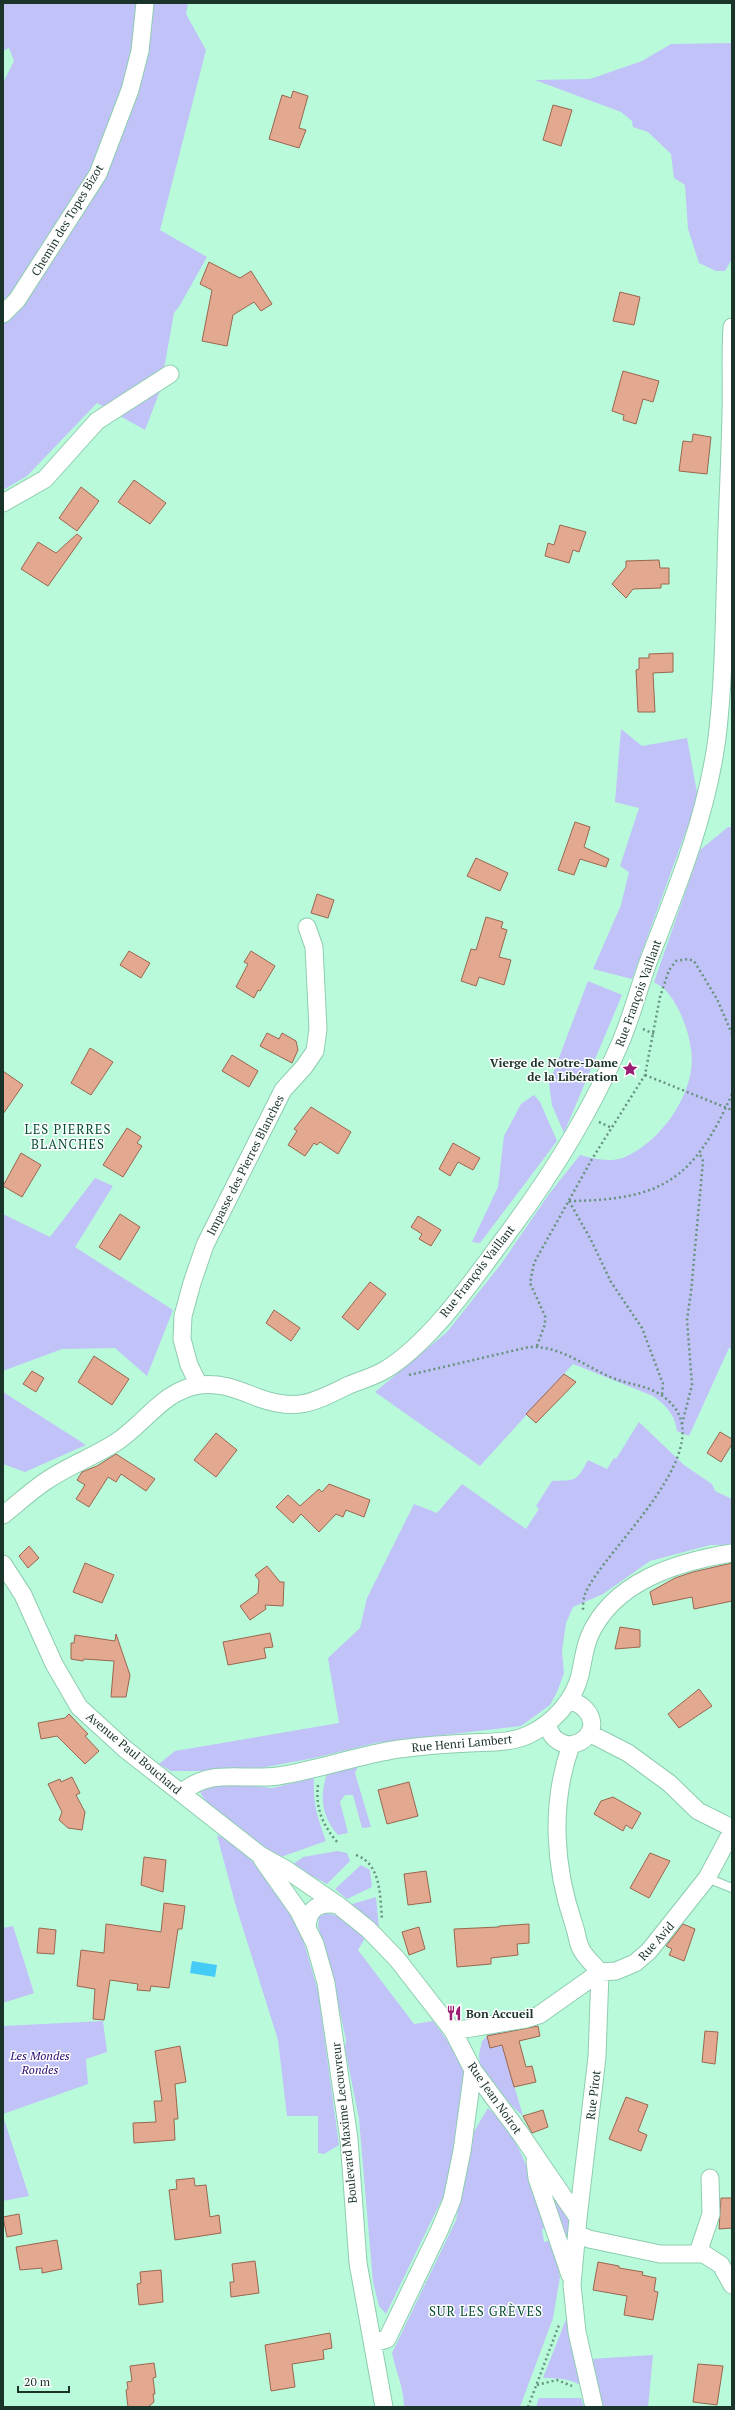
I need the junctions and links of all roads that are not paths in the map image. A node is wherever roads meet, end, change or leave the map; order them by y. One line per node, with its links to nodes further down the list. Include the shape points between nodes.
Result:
1 (145, 3): 2 (street, Chemin des Topes Bizot, via 140,51 130,90 98,174 17,300)
2 (3, 314)
3 (732, 327): 7 (street, Rue François Vaillant, via 730,476 722,674 714,752 693,842 621,1041 586,1116 550,1177 455,1301 408,1353 381,1372 326,1398 302,1405 272,1402 232,1387)
4 (170, 374): 5 (street, via 97,421 44,479)
5 (3, 503)
6 (307, 927): 7 (street, Impasse des Pierres Blanches, via 314,947 318,1029 315,1051 283,1090 205,1245 183,1316 182,1339 189,1365)
7 (200, 1385): 8 (street, Rue François Vaillant, via 166,1398 114,1444 46,1481)
8 (3, 1515)
9 (732, 1553): 11 (street, Rue Henri Lambert, via 682,1564 632,1587 611,1604 589,1637 580,1675)
10 (3, 1564): 15 (street, Avenue Paul Bouchard, via 23,1595 54,1664 79,1707 120,1745)
11 (569, 1700): 12 (street, Rue Henri Lambert); 13 (street, via 579,1703 590,1713 592,1726)
12 (548, 1723): 14 (street, via 551,1735 556,1740); 15 (street, Rue Henri Lambert, via 515,1739 399,1749 277,1776 208,1778 193,1783)
13 (589, 1733): 14 (street, via 578,1743); 16 (street, via 628,1752 669,1783 698,1811)
14 (571, 1745): 23 (street, via 562,1777 559,1802 557,1827 560,1869 578,1943)
15 (180, 1793): 18 (street, Avenue Paul Bouchard)
16 (732, 1828)
17 (732, 1831): 19 (street, Rue Avid)
18 (260, 1855): 21 (street, Rue Jean Noirot); 22 (street, Boulevard Maxime Lecouvreur, via 298,1910)
19 (707, 1878): 20 (lane); 23 (street, Rue Avid, via 643,1958 626,1968)
20 (732, 1888)
21 (338, 1905): 22 (street, via 328,1903 318,1906 310,1914); 24 (street, Rue Jean Noirot, via 391,1953)
22 (306, 1927): 32 (street, Boulevard Maxime Lecouvreur, via 315,1944 326,1983 332,2019 349,2139 358,2263)
23 (600, 1972): 24 (street, Rue Avid, via 539,2015); 28 (street, Rue Pirot, via 598,2057)
24 (452, 2031): 25 (street, Rue Jean Noirot)
25 (473, 2070): 26 (street, Rue Jean Noirot); 32 (street, via 462,2151 452,2200 387,2339)
26 (534, 2156): 28 (street, Rue Jean Noirot); 30 (street, via 536,2178)
27 (710, 2178): 29 (street, via 711,2214)
28 (577, 2226): 29 (street, via 590,2239 660,2254); 30 (street, Rue Pirot)
29 (698, 2253): 31 (street, via 716,2260)
30 (572, 2285): 33 (street, via 578,2338)
31 (732, 2285)
32 (373, 2343): 34 (street, Boulevard Maxime Lecouvreur)
33 (593, 2404)
34 (384, 2407)

